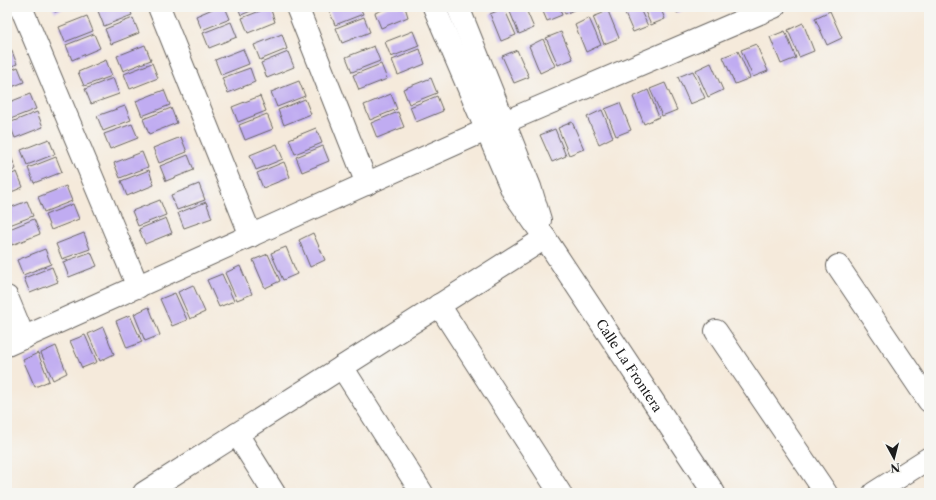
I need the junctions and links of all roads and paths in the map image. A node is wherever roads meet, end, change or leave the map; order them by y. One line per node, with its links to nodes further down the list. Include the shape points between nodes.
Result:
1 (21, 7): 13 (street)
2 (159, 7): 10 (street)
3 (297, 7): 9 (street)
4 (435, 7): 8 (street)
5 (458, 7): 8 (street)
6 (774, 7): 7 (street)
7 (747, 12): 8 (street)
8 (495, 126): 9 (street); 11 (street, Calle La Frontera, via 530,187)
9 (367, 184): 10 (street)
10 (252, 236): 13 (street)
11 (545, 238): 15 (street); 26 (street, Calle La Frontera)
12 (838, 266): 19 (street)
13 (138, 287): 17 (street)
14 (7, 297): 17 (street)
15 (440, 305): 18 (street); 25 (street)
16 (716, 332): 27 (street)
17 (15, 342)
18 (342, 367): 20 (street); 24 (street)
19 (929, 401)
20 (236, 434): 22 (street); 23 (street)
21 (929, 458): 28 (street)
22 (144, 493)
23 (274, 493)
24 (422, 493)
25 (560, 493)
26 (714, 493)
27 (826, 493)
28 (874, 493)

